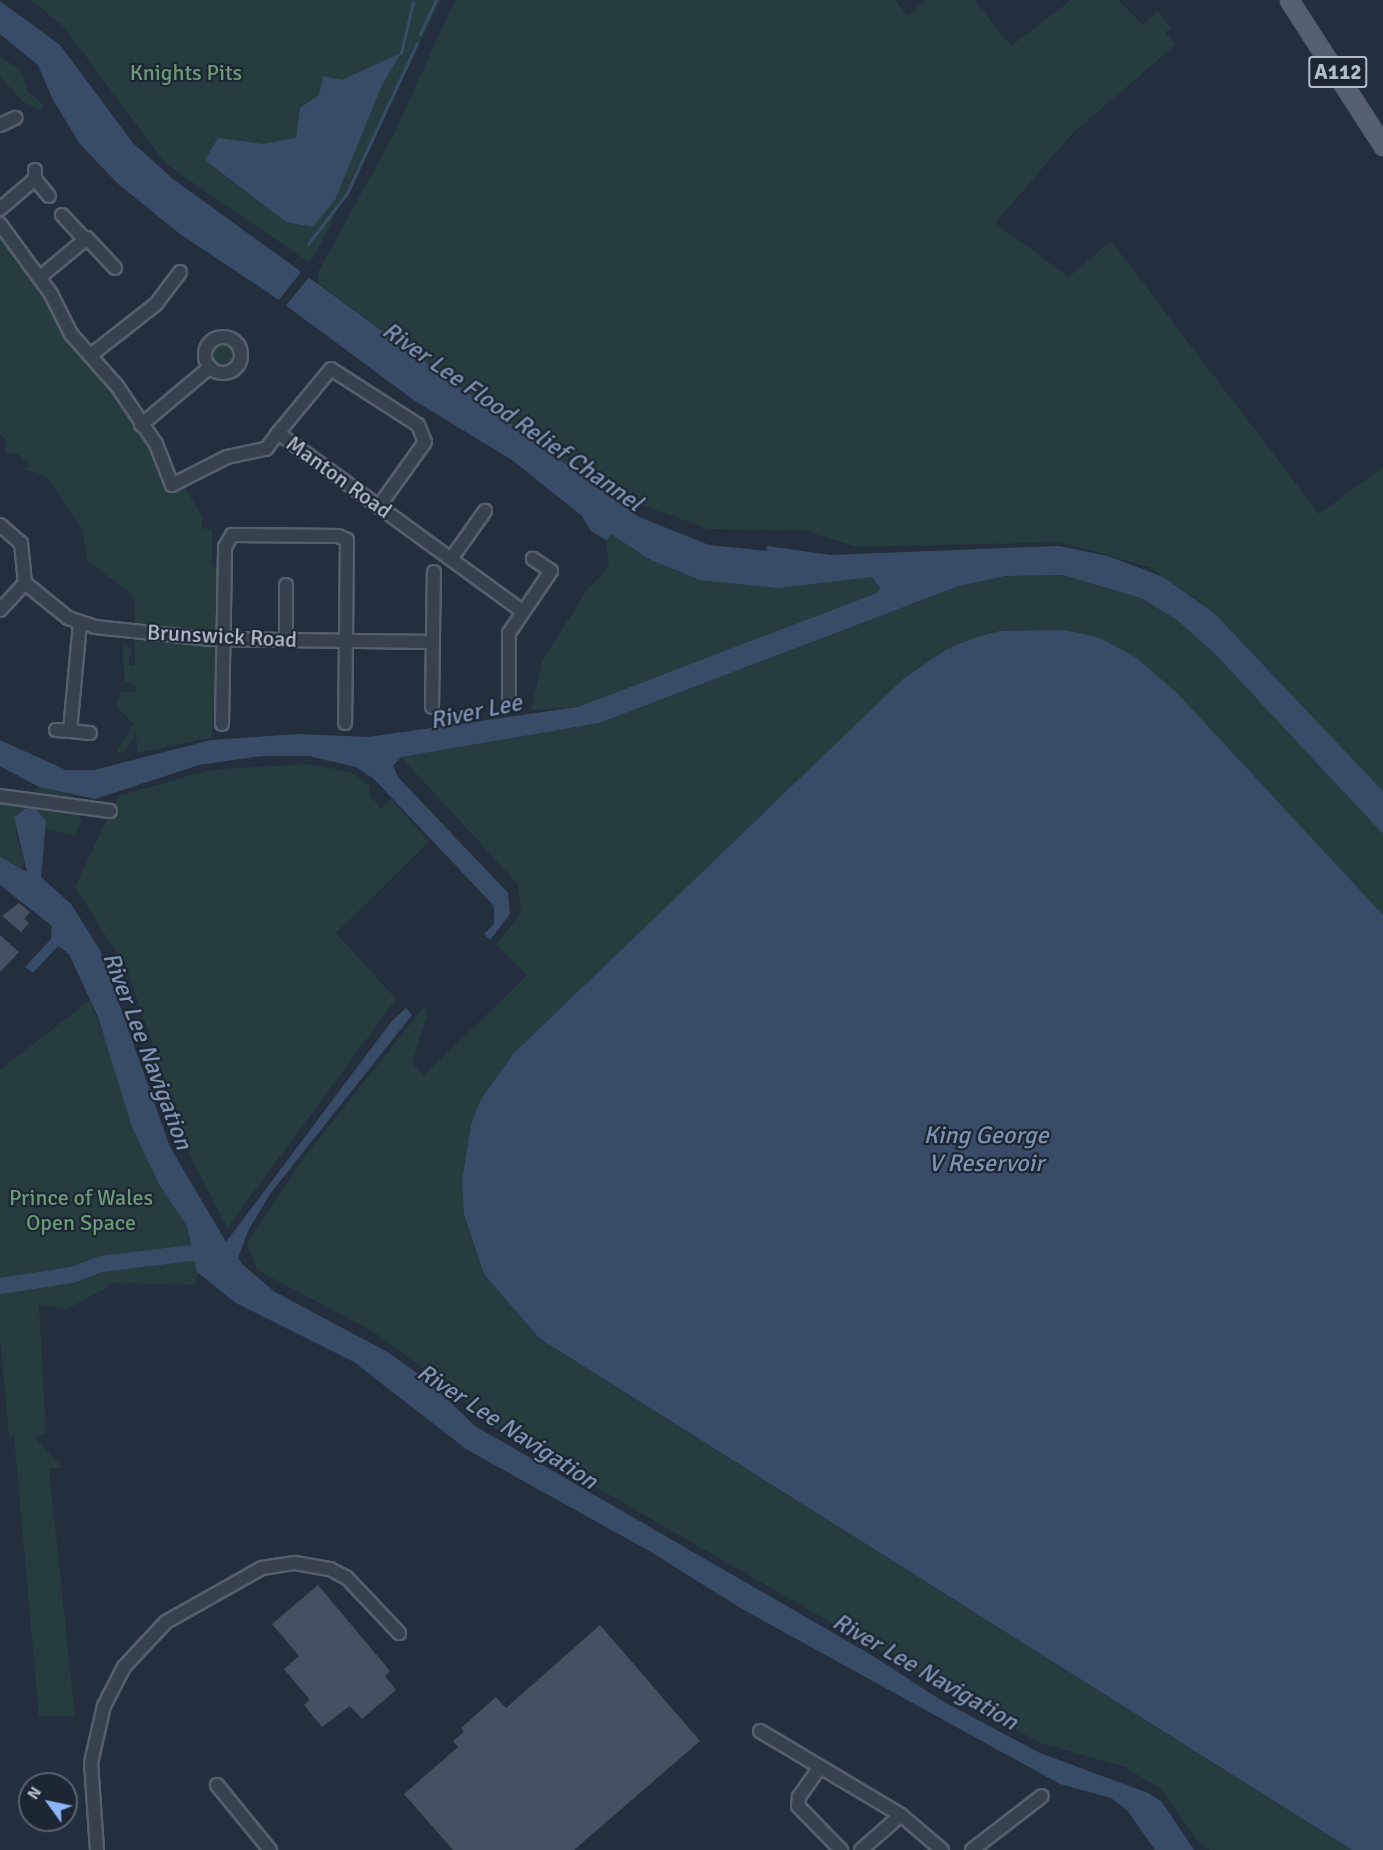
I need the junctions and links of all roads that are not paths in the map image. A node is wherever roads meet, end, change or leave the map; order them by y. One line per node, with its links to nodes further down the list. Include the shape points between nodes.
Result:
1 (1289, 0): 4 (main road, A112)
2 (15, 118): 3 (street)
3 (0, 125)
4 (1383, 146)
5 (49, 196): 6 (street, via 35,175)
6 (0, 208)
7 (62, 215): 9 (street)
8 (0, 224): 12 (street, Manton Road)
9 (84, 239): 10 (street); 12 (street)
10 (116, 268)
11 (180, 272): 13 (street, via 156,304)
12 (40, 277): 13 (street, Manton Road, via 71,334)
13 (91, 355): 15 (street, Manton Road)
14 (210, 367): 14 (street, via 225,373 235,369 241,340 222,337 211,342 206,351); 15 (street)
15 (141, 425): 16 (street, Manton Road, via 160,453 171,485 227,457 266,449)
16 (278, 433): 17 (street, Manton Road); 17 (street, via 331,369 418,426 425,442)
17 (379, 506): 20 (street, Manton Road)
18 (486, 511): 20 (street)
19 (0, 525): 23 (street, via 21,543)
20 (451, 559): 26 (street, Manton Road)
21 (533, 559): 26 (street, via 551,571)
22 (434, 572): 31 (street)
23 (25, 583): 25 (street); 27 (street, Brunswick Road, via 40,599)
24 (286, 585): 29 (street)
25 (0, 610)
26 (521, 610): 32 (street, via 506,648)
27 (80, 623): 28 (street, Brunswick Road); 37 (street)
28 (221, 639): 29 (street, Brunswick Road); 30 (street, via 227,538 327,536 347,540); 35 (street)
29 (286, 640): 30 (street, Brunswick Road)
30 (346, 640): 31 (street, Brunswick Road); 34 (street)
31 (433, 642): 33 (street)
32 (509, 697)
33 (432, 707)
34 (345, 723)
35 (222, 724)
36 (56, 730): 37 (street)
37 (70, 731): 38 (street)
38 (90, 733)
39 (0, 796): 40 (street)
40 (110, 811)
41 (399, 1633): 47 (street, via 347,1578 330,1569 295,1563 262,1568 166,1622 124,1667 104,1706 91,1763)
42 (760, 1731): 43 (street)
43 (820, 1767): 46 (street); 49 (street, via 799,1797 798,1806)
44 (217, 1785): 48 (street)
45 (1042, 1796): 52 (street)
46 (901, 1815): 50 (street); 51 (street)
47 (97, 1850)
48 (270, 1850)
49 (841, 1850)
50 (861, 1850)
51 (942, 1850)
52 (972, 1850)

